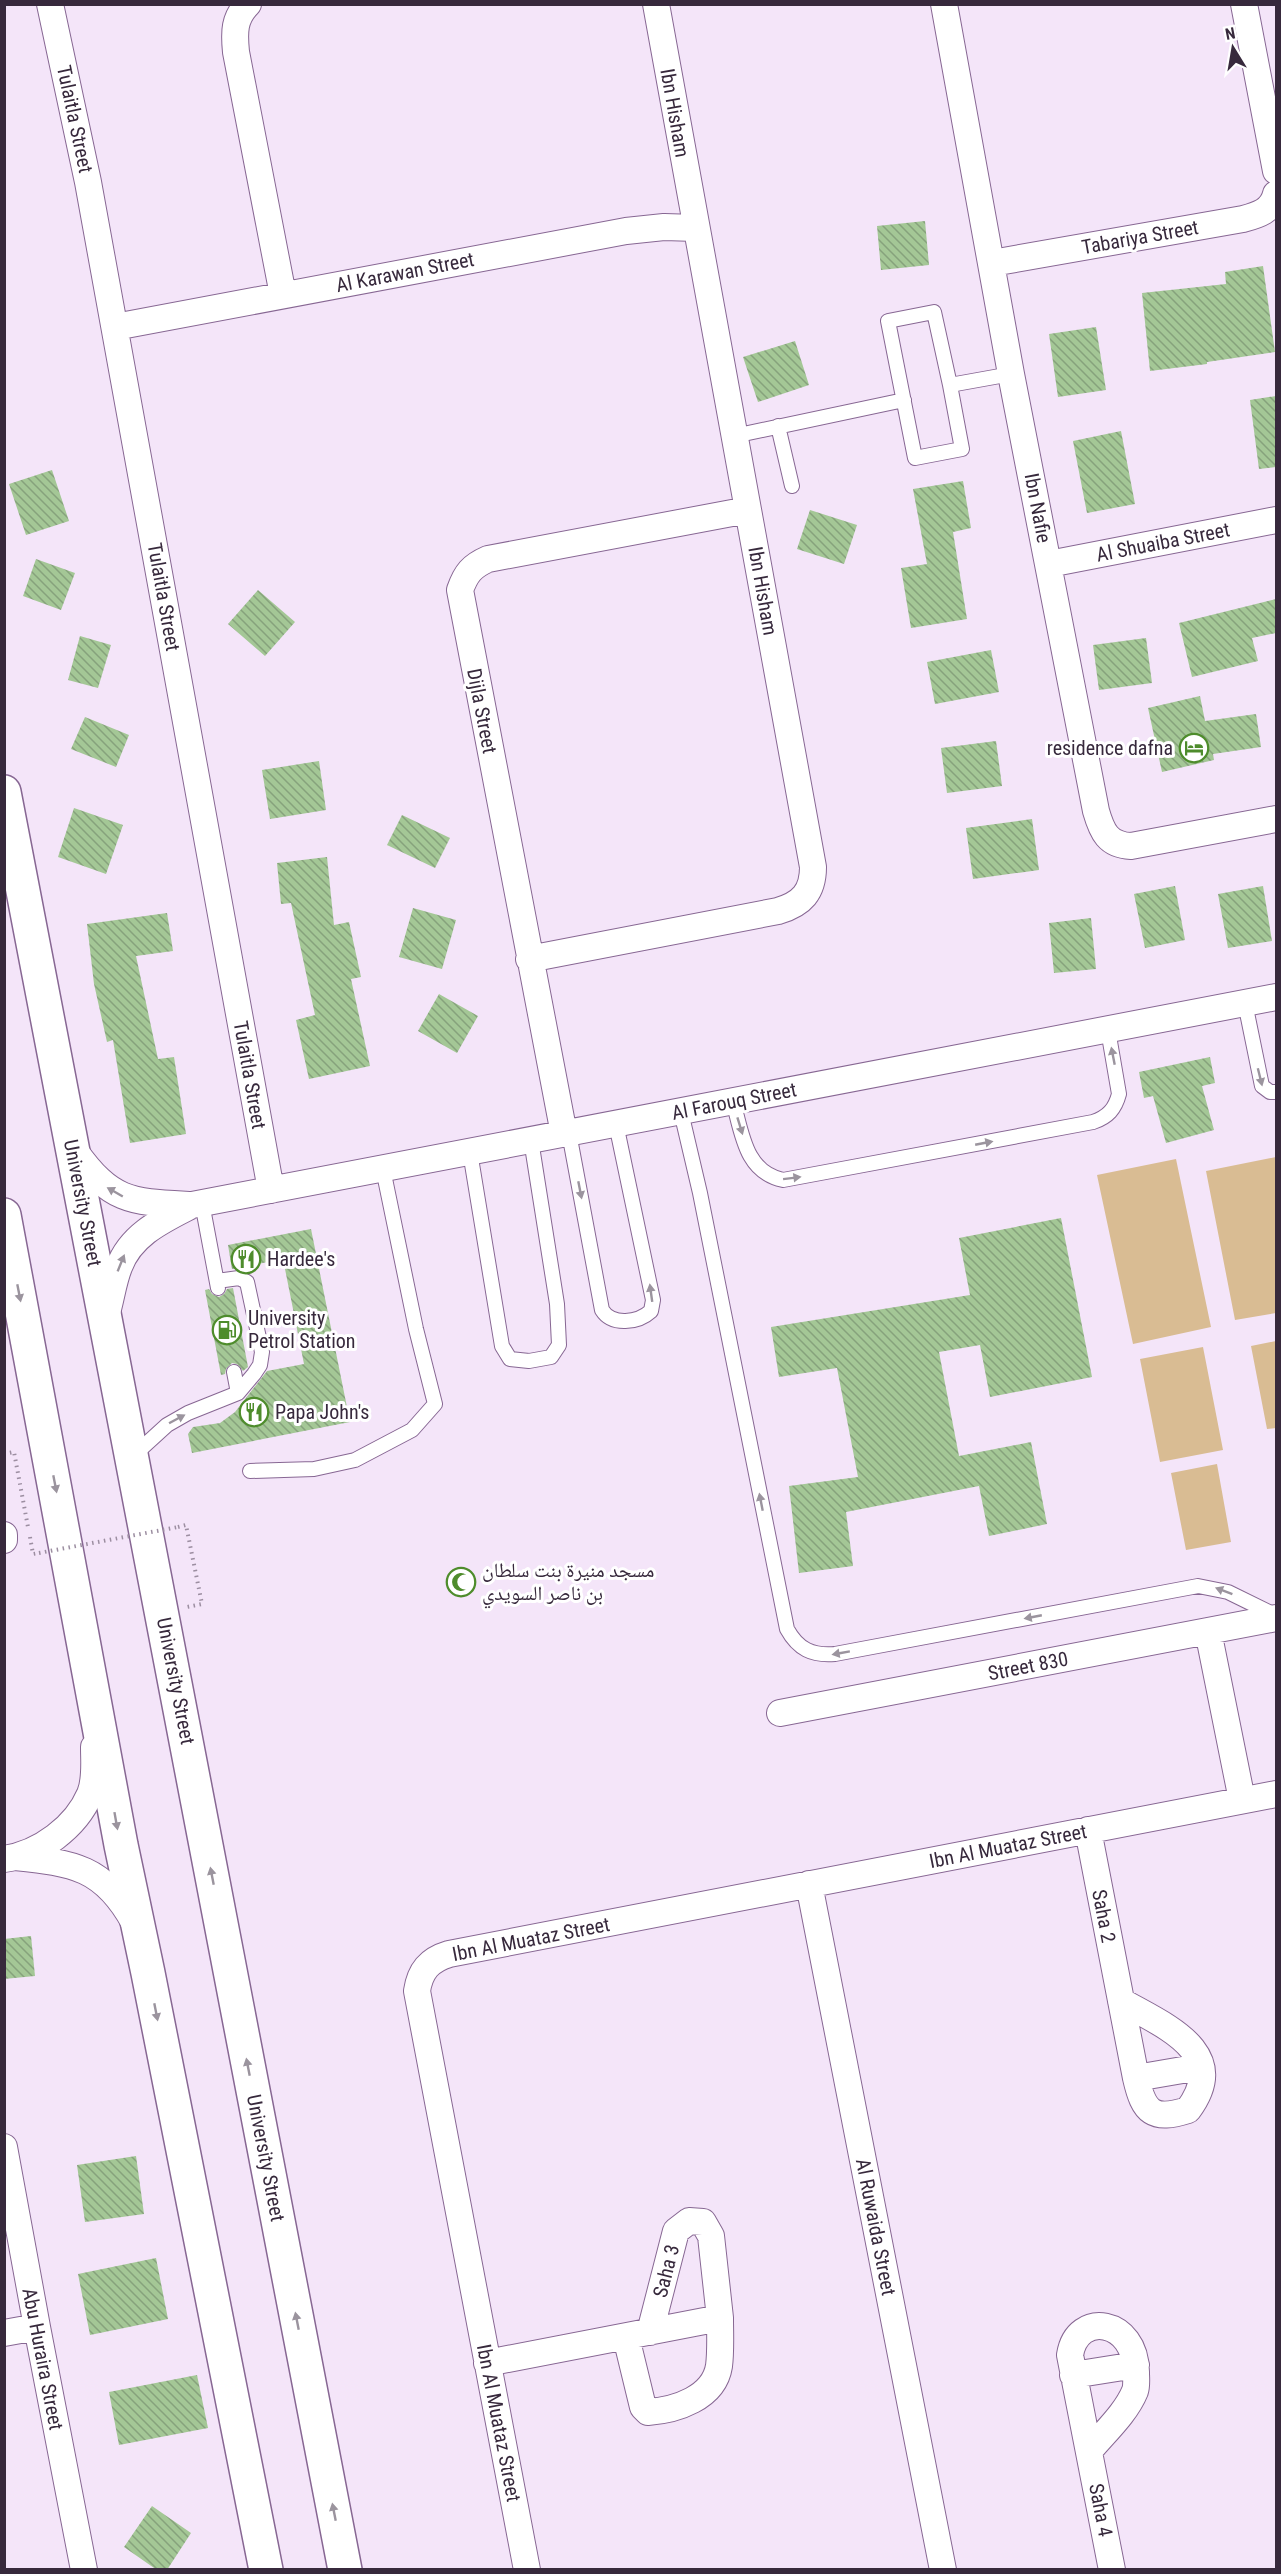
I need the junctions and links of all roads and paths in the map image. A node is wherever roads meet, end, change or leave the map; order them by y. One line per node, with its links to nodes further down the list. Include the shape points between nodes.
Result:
1 (50, 4): 11 (street, Tulaitla Street)
2 (248, 4): 10 (street, via 239,13 234,29 236,52)
3 (656, 4): 8 (street, Ibn Hisham)
4 (944, 4): 9 (street, Ibn Nafie)
5 (1244, 4): 6 (street)
6 (1276, 171)
7 (1276, 194): 9 (street, Tabariya Street, via 1263,213 1243,219)
8 (696, 228): 10 (street, Al Karawan Street, via 627,231); 16 (street, Ibn Hisham)
9 (992, 263): 12 (street, Ibn Nafie)
10 (282, 295): 11 (street, Al Karawan Street)
11 (115, 327): 36 (street, Tulaitla Street)
12 (1011, 374): 13 (lane); 20 (street, Ibn Nafie)
13 (950, 385): 14 (lane, via 960,450 915,458); 14 (lane, via 934,312 891,319 888,324)
14 (904, 400): 15 (lane)
15 (778, 426): 16 (lane); 17 (lane)
16 (734, 436): 18 (street, Ibn Hisham)
17 (792, 486)
18 (748, 510): 23 (street, Ibn Hisham, via 813,867 810,891 792,907 778,911); 23 (street, Dijla Street, via 488,559 465,576 460,590 461,605)
19 (1276, 520): 20 (street, Al Shuaiba Street)
20 (1049, 564): 22 (street, Ibn Nafie, via 1096,811 1106,837 1115,844 1131,846)
21 (4, 792): 33 (main road, University Street)
22 (1276, 819)
23 (529, 959): 31 (street, Dijla Street)
24 (1276, 998): 25 (street, Al Farouq Street)
25 (1245, 1004): 26 (street, Al Farouq Street); 27 (lane, one-way to 27, via 1262,1086)
26 (1108, 1030): 28 (street, Al Farouq Street); 28 (lane, one-way to 26, via 751,1160 764,1174 783,1180 1082,1124 1103,1119 1117,1104 1118,1083)
27 (1276, 1092)
28 (733, 1101): 29 (street, Al Farouq Street)
29 (681, 1112): 30 (street, Al Farouq Street); 48 (lane, one-way to 29, via 1218,1588 1198,1586 835,1654 812,1653 801,1647 787,1629)
30 (616, 1124): 31 (street, Al Farouq Street); 31 (lane, one-way to 30, via 602,1310 614,1321 642,1317 651,1311 653,1300)
31 (567, 1133): 32 (street, Al Farouq Street)
32 (531, 1140): 34 (street, Al Farouq Street); 34 (lane, via 557,1304 560,1345 551,1357 510,1359 502,1346)
33 (73, 1149): 37 (street, Al Farouq Street, one-way to 33, via 140,1202 116,1194 91,1174); 39 (main road, University Street)
34 (470, 1152): 35 (street, Al Farouq Street)
35 (382, 1169): 36 (street, Al Farouq Street); 44 (lane, via 435,1404 412,1430 355,1460 314,1469)
36 (271, 1190): 37 (street, Al Farouq Street)
37 (197, 1204): 39 (street, Al Farouq Street, one-way to 37, via 127,1250 154,1225); 41 (lane, via 217,1284 239,1278 247,1282 262,1359)
38 (4, 1215): 50 (main road, one-way to 50)
39 (105, 1319): 43 (main road, University Street)
40 (234, 1372): 41 (lane)
41 (238, 1393): 43 (lane, one-way to 41, via 167,1425)
42 (4, 1454): 47 (path, bridge, via 15,1452 33,1554 186,1525)
43 (133, 1456): 73 (main road, University Street, one-way to 43)
44 (250, 1471)
45 (4, 1535): 46 (street)
46 (4, 1540)
47 (202, 1604)
48 (1276, 1617): 49 (street, Street 830)
49 (1208, 1631): 51 (street, Street 830); 53 (street)
50 (96, 1704): 55 (street, via 91,1792 63,1830 38,1848); 57 (main road, one-way to 57)
51 (780, 1713)
52 (1276, 1794): 53 (street, Ibn Al Muataz Street)
53 (1242, 1800): 54 (street, Ibn Al Muataz Street)
54 (1088, 1830): 56 (street, Ibn Al Muataz Street); 58 (street, Saha 2)
55 (10, 1858): 57 (street, via 64,1863 90,1872 123,1904 133,1920)
56 (809, 1884): 67 (street, Ibn Al Muataz Street, via 449,1954 427,1965 419,1976 417,1991); 75 (street, Al Ruwaida Street)
57 (148, 1973): 72 (main road, one-way to 72)
58 (1121, 2001): 59 (street, via 1180,2036 1196,2052); 60 (street, Saha 2)
59 (1200, 2067): 60 (street); 60 (street, Saha 2, via 1202,2079 1194,2103 1188,2110 1175,2114 1161,2115 1145,2106)
60 (1136, 2078)
61 (4, 2147): 63 (street, Abu Huraira Street)
62 (720, 2318): 64 (street, Saha 3); 64 (street, Saha 3, via 711,2236 703,2222 689,2221 676,2231); 66 (street, Saha 3, via 719,2367 709,2389 696,2398 659,2411 648,2412 643,2407)
63 (37, 2326): 65 (street); 71 (street, Abu Huraira Street)
64 (650, 2332): 66 (street, Saha 3)
65 (4, 2333)
66 (626, 2337): 67 (street, Saha 3)
67 (487, 2362): 74 (street, Ibn Al Muataz Street)
68 (1136, 2365): 69 (street); 69 (street, Saha 4, via 1125,2336 1116,2329 1086,2330 1071,2345); 70 (street, Saha 4, via 1136,2388 1128,2404)
69 (1073, 2375): 70 (street, Saha 4)
70 (1090, 2450): 76 (street, Saha 4)
71 (84, 2570)
72 (266, 2570)
73 (345, 2570)
74 (527, 2570)
75 (942, 2570)
76 (1112, 2570)

